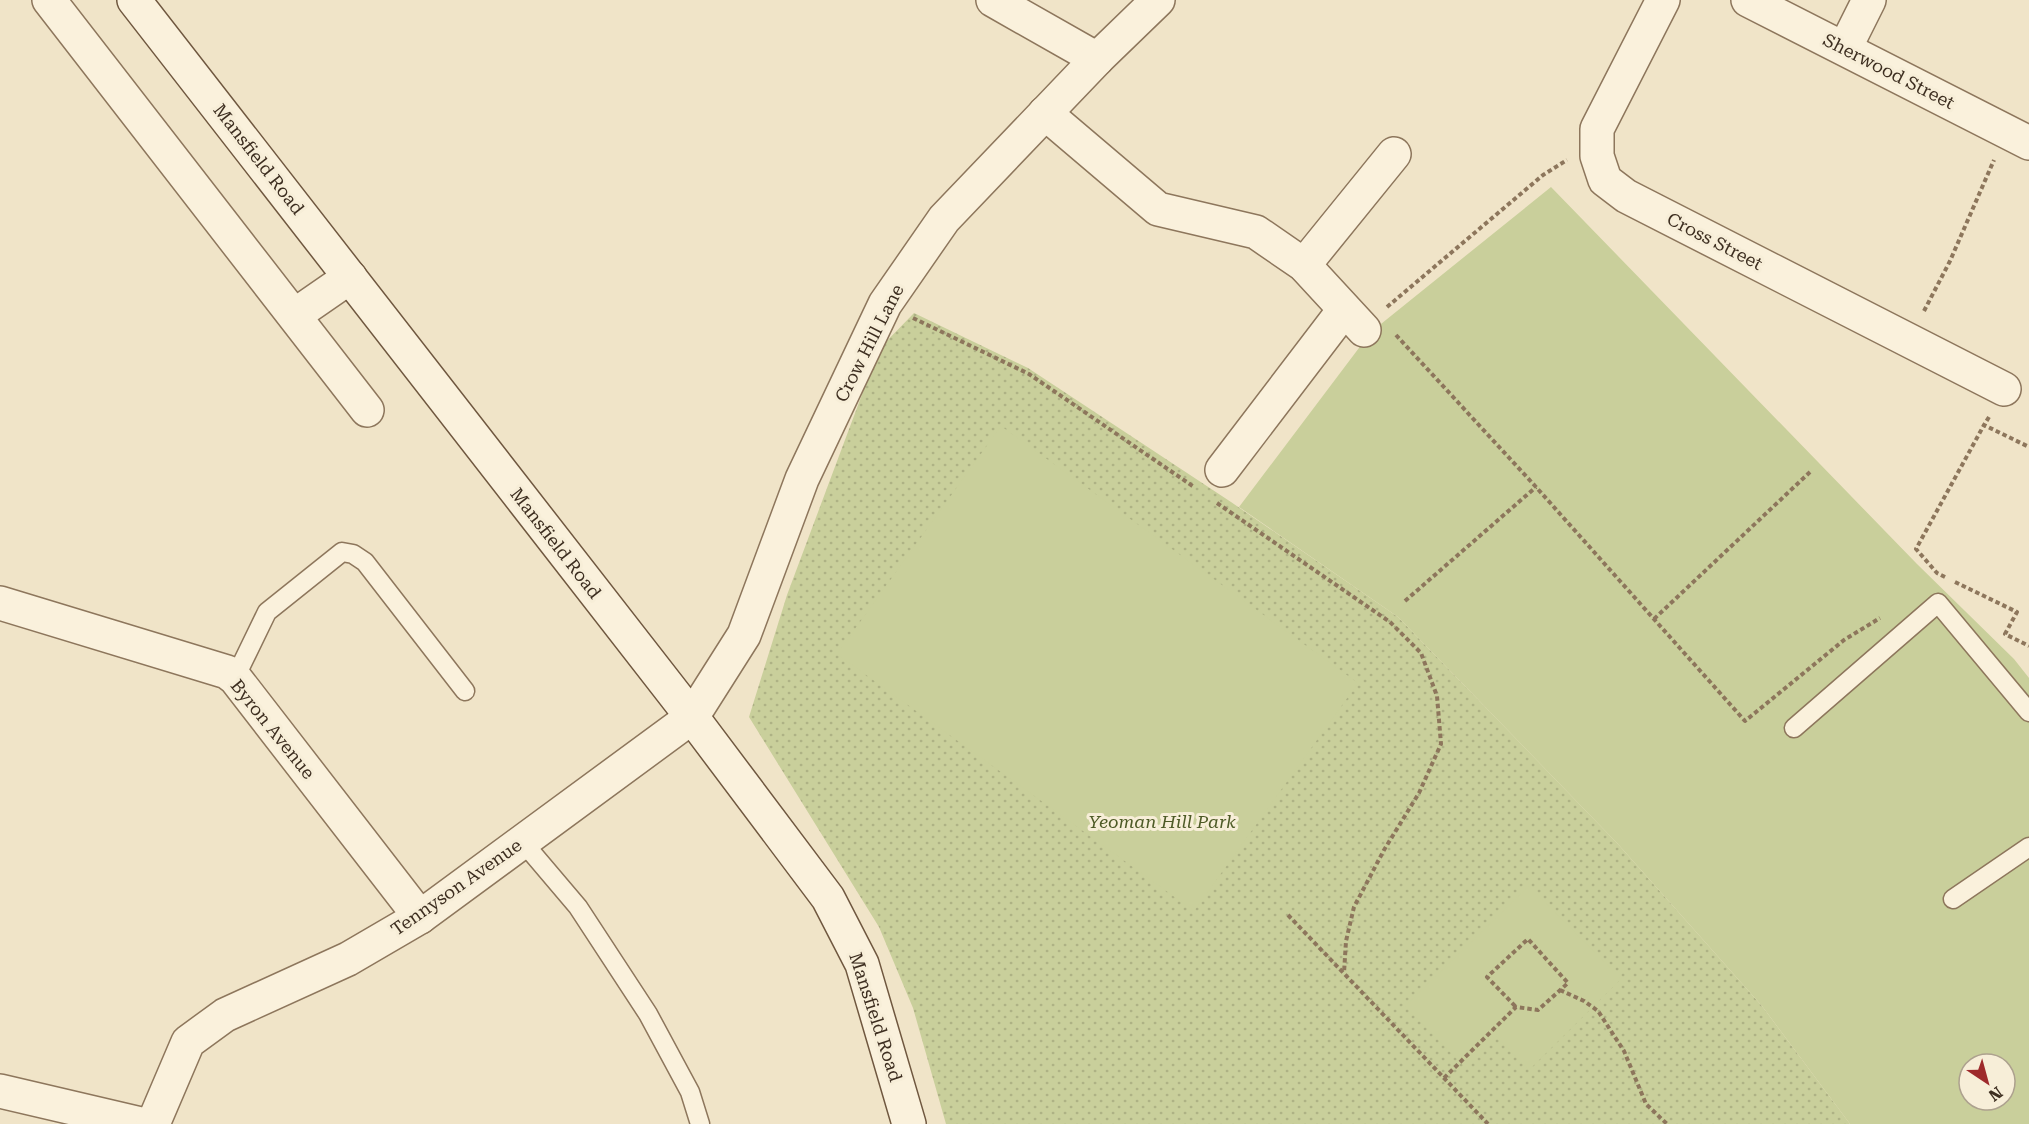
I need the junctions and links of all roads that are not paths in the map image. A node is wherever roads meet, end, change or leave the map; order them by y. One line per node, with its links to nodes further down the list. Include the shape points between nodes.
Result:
1 (50, 0): 15 (street)
2 (134, 0): 14 (street, Mansfield Road)
3 (993, 0): 9 (street)
4 (1158, 0): 9 (street, Crow Hill Lane)
5 (1663, 0): 16 (street, Cross Street, via 1597,129 1597,156 1605,180 1626,196)
6 (1748, 0): 8 (street, Sherwood Street)
7 (1869, 0): 8 (street)
8 (1845, 48): 11 (street, Sherwood Street)
9 (1097, 59): 10 (street, Crow Hill Lane)
10 (1045, 113): 13 (street, via 1158,209 1256,232); 23 (street, Crow Hill Lane, via 944,219 885,304 802,479 744,635)
11 (2018, 138)
12 (1394, 154): 13 (street)
13 (1304, 265): 18 (street, via 1367,323)
14 (350, 277): 15 (street); 23 (street, Mansfield Road)
15 (295, 315): 17 (street)
16 (2004, 389)
17 (367, 410)
18 (1209, 479)
19 (0, 603): 20 (street, Byron Avenue, via 227,672)
20 (235, 678): 21 (lane, via 267,612 342,552 365,562); 28 (street, Byron Avenue)
21 (465, 691)
22 (2029, 712): 24 (lane, via 1938,603)
23 (692, 717): 25 (street, Tennyson Avenue); 33 (street, Mansfield Road, via 828,898 862,964)
24 (1794, 728)
25 (522, 841): 28 (street, Tennyson Avenue); 32 (lane, via 578,907 648,1014 690,1092)
26 (2029, 847): 27 (lane)
27 (1953, 899)
28 (420, 917): 31 (street, Tennyson Avenue, via 348,959 225,1016 188,1042)
29 (0, 1091): 30 (street)
30 (141, 1124)
31 (153, 1124)
32 (700, 1124)
33 (909, 1124)

